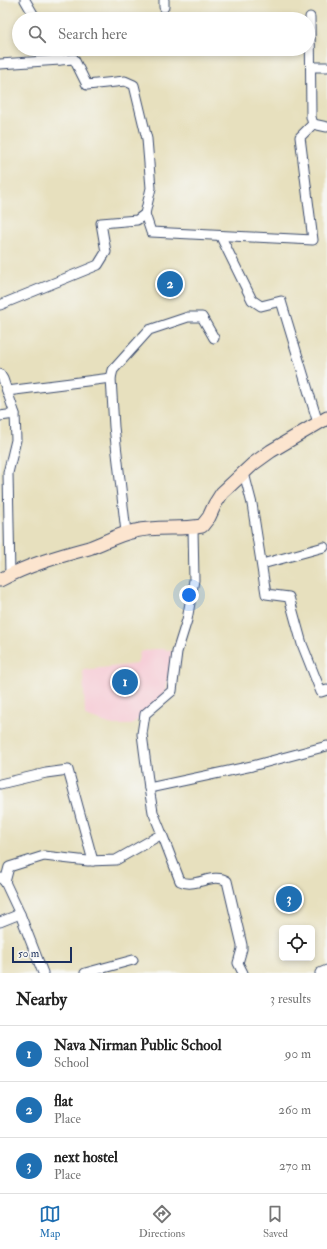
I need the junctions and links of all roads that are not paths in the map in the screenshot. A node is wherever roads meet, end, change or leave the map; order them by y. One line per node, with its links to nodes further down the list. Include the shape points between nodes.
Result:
1 (25, 0): 2 (street)
2 (32, 12)
3 (58, 56): 5 (street)
4 (311, 56): 7 (street)
5 (60, 60): 6 (street); 11 (street, via 74,59 87,85 125,81 134,85 147,139 151,188)
6 (0, 64)
7 (311, 67): 8 (street); 9 (street)
8 (327, 67)
9 (313, 124): 10 (street); 12 (street, via 300,137 313,240)
10 (327, 127)
11 (145, 214): 12 (street, via 151,232); 13 (street, via 137,220 101,222 106,252 98,265)
12 (221, 237): 20 (street, via 252,300 261,306 281,301)
13 (0, 305)
14 (214, 338): 16 (street, via 202,317 188,317 149,330 113,370)
15 (0, 374): 17 (street)
16 (111, 378): 17 (street); 23 (street)
17 (7, 391): 18 (street)
18 (15, 414): 19 (street); 26 (street, via 16,440 8,474)
19 (0, 416)
20 (323, 421): 21 (street, via 270,451)
21 (244, 473): 22 (street, via 222,493 202,526); 25 (street)
22 (193, 528): 23 (street, via 150,528); 30 (street, via 194,580 187,620 177,652 172,691 145,714 142,734)
23 (126, 532): 26 (street)
24 (324, 546): 25 (street)
25 (262, 564): 27 (street, via 266,594 289,598 302,644 321,692)
26 (5, 578)
27 (327, 690)
28 (327, 746): 30 (street, via 252,766)
29 (0, 784): 32 (street, via 68,770)
30 (149, 788): 31 (street, via 153,812)
31 (162, 834): 32 (street, via 116,860); 40 (street, via 180,882 186,884 218,878 227,882 242,945 238,963)
32 (93, 861): 33 (street, via 44,856 9,867)
33 (2, 880): 34 (street)
34 (20, 914): 35 (street); 38 (street)
35 (0, 922)
36 (133, 960): 39 (street)
37 (327, 970): 41 (street)
38 (43, 973)
39 (85, 973)
40 (243, 973)
41 (320, 973)

